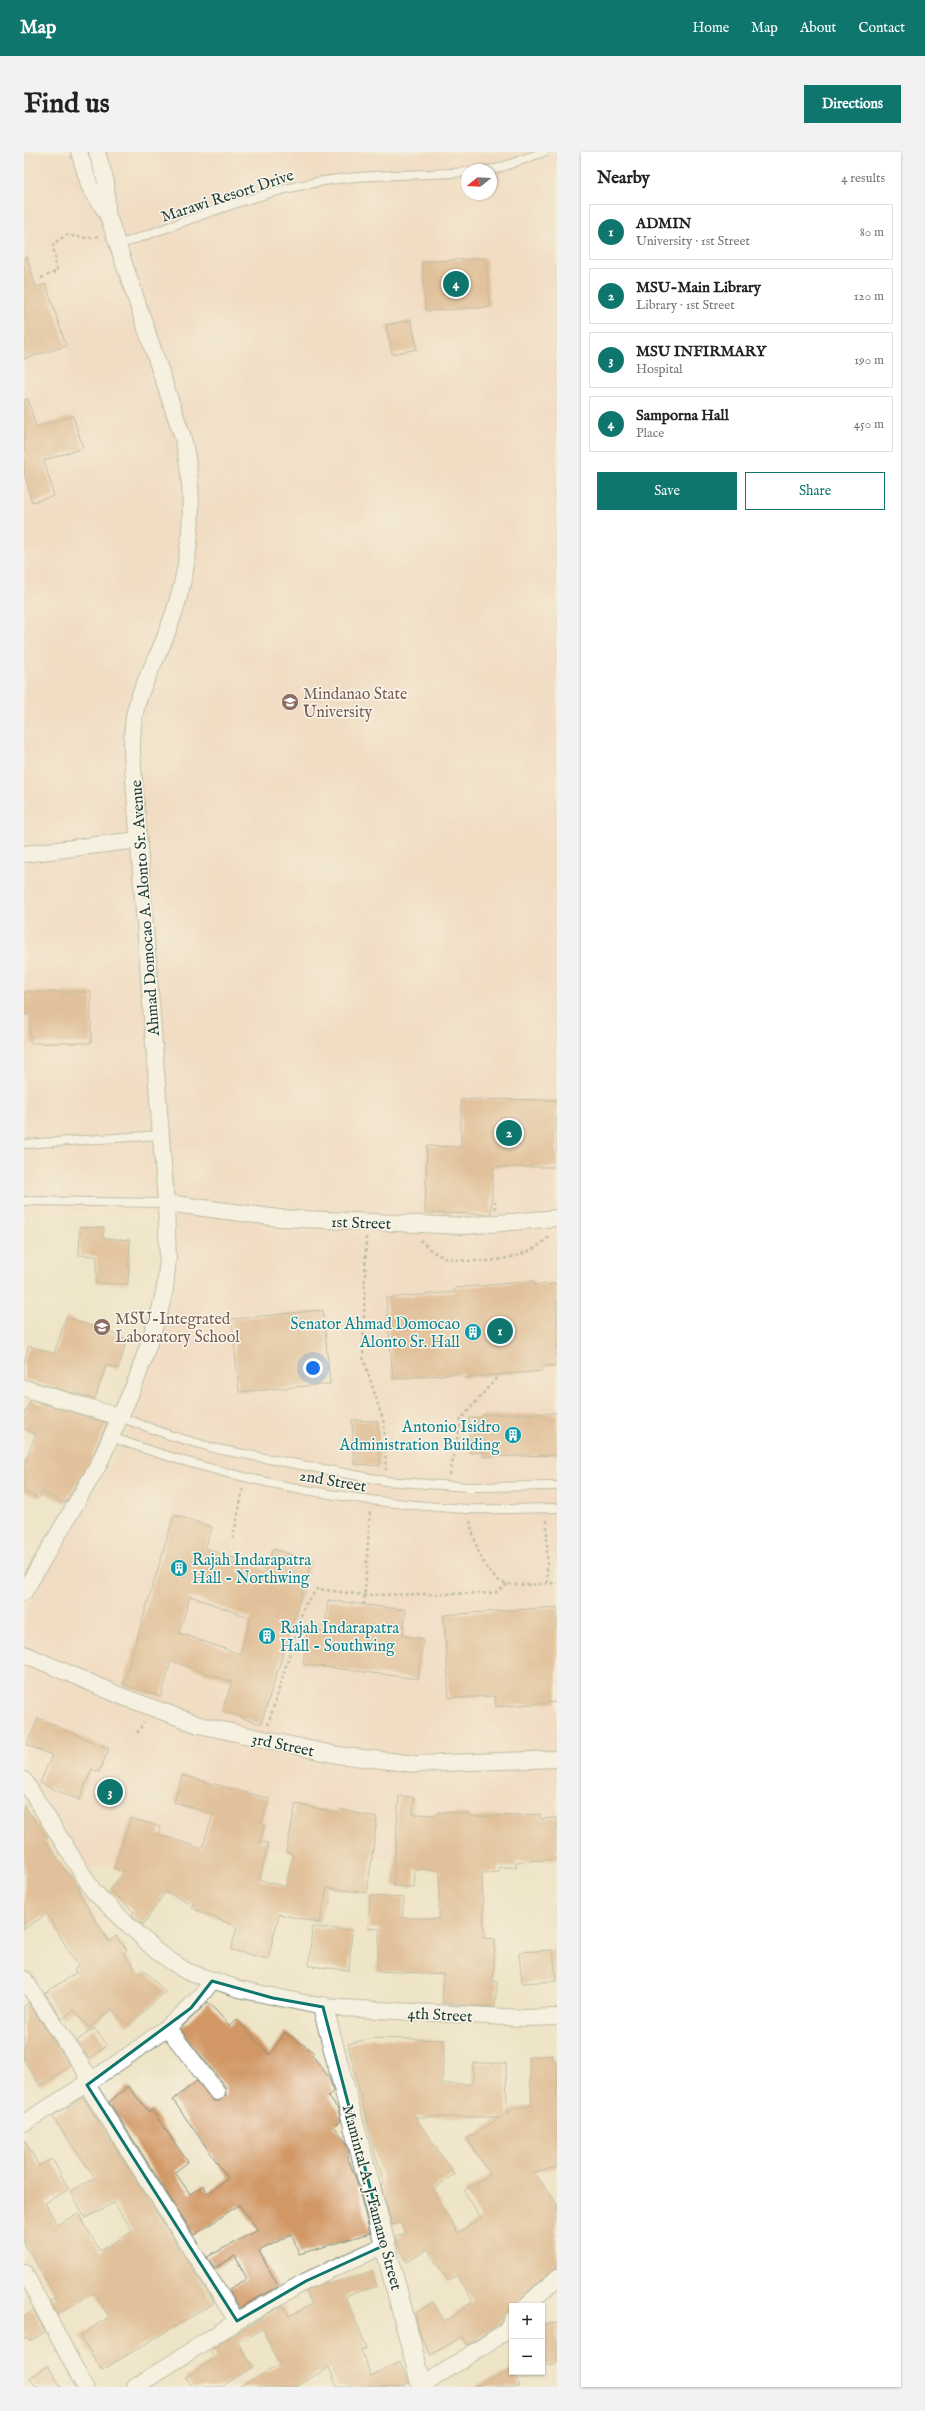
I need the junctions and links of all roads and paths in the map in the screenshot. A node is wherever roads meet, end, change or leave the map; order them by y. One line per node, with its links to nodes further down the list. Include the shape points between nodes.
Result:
1 (79, 152): 6 (street, Ahmad Domocao A. Alonto Sr. Avenue, via 90,187)
2 (97, 152): 6 (street, Ahmad Domocao A. Alonto Sr. Avenue, via 106,182)
3 (544, 152): 4 (lane)
4 (497, 169)
5 (461, 172): 7 (lane, Marawi Resort Drive, via 383,175 318,182)
6 (107, 214): 7 (street, Ahmad Domocao A. Alonto Sr. Avenue)
7 (116, 240): 8 (path, via 66,235 53,244 57,271); 9 (street, Ahmad Domocao A. Alonto Sr. Avenue, via 183,438 190,467 192,502 181,588 134,716 132,753)
8 (42, 278)
9 (138, 840): 10 (street); 11 (street, Ahmad Domocao A. Alonto Sr. Avenue)
10 (24, 854)
11 (161, 1135): 12 (lane); 14 (street, Ahmad Domocao A. Alonto Sr. Avenue)
12 (24, 1144)
13 (24, 1201): 14 (lane)
14 (166, 1203): 15 (street, 1st Street, via 279,1218); 20 (street, Ahmad Domocao A. Alonto Sr. Avenue, via 168,1258 165,1288 136,1381)
15 (366, 1222): 16 (street, 1st Street); 23 (path, via 363,1358 384,1423)
16 (403, 1223): 17 (street, 1st Street, via 465,1226); 17 (path, via 414,1236 439,1255 473,1261 518,1255 548,1238)
17 (555, 1223)
18 (499, 1375): 24 (path, via 461,1419)
19 (24, 1388): 20 (street)
20 (120, 1417): 21 (street, Ahmad Domocao A. Alonto Sr. Avenue); 23 (lane, 2nd Street, via 217,1449)
21 (111, 1437): 22 (lane, 2nd Street, via 162,1456); 34 (street, Ahmad Domocao A. Alonto Sr. Avenue, via 82,1496)
22 (246, 1477): 26 (lane, 2nd Street); 30 (path)
23 (386, 1480): 24 (lane, 2nd Street)
24 (448, 1485): 25 (lane, 2nd Street)
25 (557, 1486)
26 (370, 1500): 29 (lane, 2nd Street); 35 (path)
27 (547, 1508): 28 (lane, 2nd Street); 29 (lane, 2nd Street); 31 (path)
28 (557, 1508)
29 (468, 1509): 33 (path, via 474,1539 482,1558 498,1581)
30 (233, 1539)
31 (547, 1583): 32 (path); 33 (path)
32 (557, 1583)
33 (508, 1584): 35 (path, via 495,1593)
34 (24, 1592)
35 (364, 1595): 36 (path); 38 (path, via 317,1589 304,1606)
36 (364, 1605)
37 (24, 1654): 38 (street, 3rd Street, via 121,1696 199,1725)
38 (264, 1740): 39 (street, 3rd Street, via 336,1755 416,1764)
39 (557, 1759)
40 (24, 1780): 42 (street, via 94,1892 156,1951 186,1970)
41 (24, 1979): 46 (street)
42 (212, 1981): 43 (street, via 273,1998); 45 (street, via 191,2008)
43 (323, 2007): 44 (street, 4th Street, via 508,2017); 49 (street, Mamintal A. J.Tamano Street)
44 (557, 2017)
45 (167, 2027): 46 (street); 47 (street)
46 (90, 2083): 48 (street); 53 (street)
47 (217, 2092)
48 (24, 2122)
49 (385, 2245): 53 (street, via 306,2281); 55 (street, Mamintal A. J.Tamano Street)
50 (24, 2272): 56 (street)
51 (557, 2278): 52 (street)
52 (529, 2303)
53 (236, 2321): 57 (street)
54 (509, 2325): 55 (street, via 505,2332)
55 (422, 2386)
56 (85, 2387)
57 (135, 2387)

